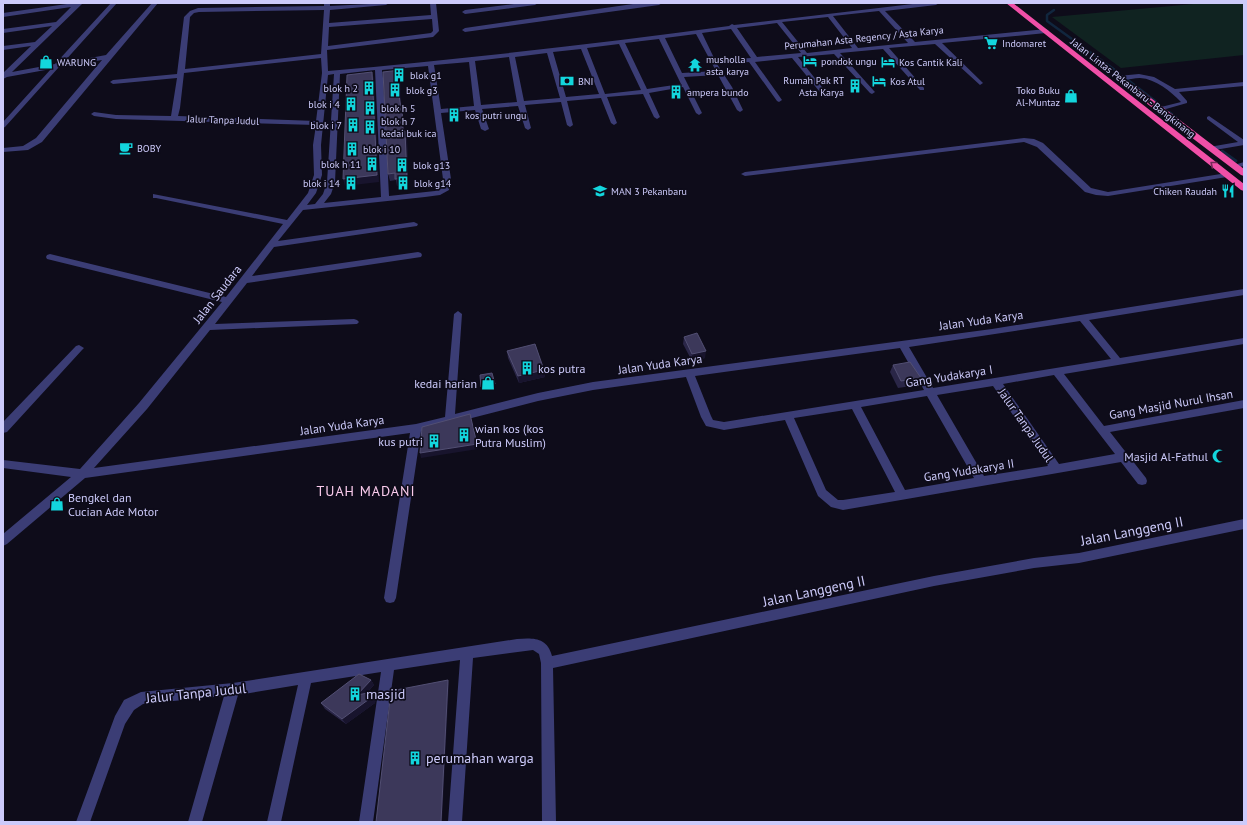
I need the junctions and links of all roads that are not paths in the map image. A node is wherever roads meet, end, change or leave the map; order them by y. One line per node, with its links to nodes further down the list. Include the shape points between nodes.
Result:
1 (80, 3): 16 (street); 20 (street)
2 (114, 3): 49 (street)
3 (154, 3): 42 (street)
4 (386, 3): 12 (street, Jalur Tanpa Judul)
5 (433, 3): 18 (street)
6 (535, 3): 13 (street)
7 (659, 3): 11 (street)
8 (936, 3): 14 (street)
9 (1009, 3): 26 (highway, Jalan Lintas Pekanbaru - Bangkinang)
10 (1021, 3): 57 (highway, Jalan Lintas Pekanbaru - Bangkinang)
11 (644, 4): 23 (street)
12 (327, 6): 21 (street, Jalan Saudara); 54 (street, Jalur Tanpa Judul, via 192,12 187,17)
13 (492, 6): 15 (street)
14 (881, 10): 17 (street); 31 (street)
15 (465, 12)
16 (3, 15)
17 (829, 15): 19 (street); 36 (street)
18 (434, 16): 21 (street); 37 (street, via 435,34)
19 (778, 21): 22 (street); 40 (street)
20 (58, 23): 24 (street); 30 (street)
21 (326, 25): 37 (street, Jalan Saudara)
22 (732, 26): 25 (street); 44 (street)
23 (465, 30)
24 (3, 31)
25 (698, 31): 27 (street); 45 (street)
26 (1046, 32): 28 (street, Perumahan Asta Regency / Asta Karya); 95 (highway, Jalan Lintas Pekanbaru - Bangkinang, one-way to 26)
27 (661, 37): 29 (street); 55 (street)
28 (936, 41): 31 (street, Perumahan Asta Regency / Asta Karya); 59 (street)
29 (621, 42): 32 (street); 64 (street)
30 (38, 43): 34 (street); 46 (street)
31 (913, 44): 33 (street, Perumahan Asta Regency / Asta Karya)
32 (584, 46): 35 (street); 66 (street)
33 (884, 47): 36 (street, Perumahan Asta Regency / Asta Karya); 62 (street)
34 (3, 48)
35 (549, 50): 39 (street); 68 (street)
36 (856, 50): 38 (street, Perumahan Asta Regency / Asta Karya)
37 (324, 52): 52 (street, Jalan Saudara); 54 (street)
38 (836, 52): 40 (street, Perumahan Asta Regency / Asta Karya); 65 (street)
39 (512, 54): 43 (street); 70 (street)
40 (805, 54): 41 (street, Perumahan Asta Regency / Asta Karya)
41 (794, 56): 44 (street, Perumahan Asta Regency / Asta Karya); 67 (street)
42 (108, 57): 49 (street); 90 (street, via 39,140 25,148)
43 (472, 60): 47 (street); 71 (street)
44 (753, 60): 45 (street, Perumahan Asta Regency / Asta Karya); 69 (street)
45 (713, 62): 53 (street)
46 (17, 63): 48 (street); 56 (street)
47 (431, 63): 50 (street); 74 (street)
48 (3, 66)
49 (58, 66): 56 (street); 83 (street)
50 (378, 68): 51 (street); 98 (street)
51 (337, 72): 52 (street); 86 (street)
52 (325, 73): 80 (street, Jalan Saudara)
53 (720, 73): 55 (street); 73 (street)
54 (180, 74): 58 (street); 78 (street, Jalur Tanpa Judul)
55 (680, 75): 61 (street)
56 (4, 76)
57 (1118, 78): 63 (street, via 1152,78); 72 (highway, Jalan Lintas Pekanbaru - Bangkinang)
58 (113, 82)
59 (980, 83)
60 (1244, 84): 63 (street)
61 (685, 85): 64 (street); 75 (street)
62 (922, 89)
63 (1174, 91): 72 (street, via 1185,102)
64 (644, 92): 66 (street); 77 (street)
65 (872, 92)
66 (603, 96): 68 (street); 81 (street)
67 (826, 96)
68 (564, 100): 70 (street); 82 (street)
69 (779, 100)
70 (521, 103): 71 (street); 84 (street)
71 (478, 107): 74 (street); 85 (street)
72 (1159, 109): 89 (highway, Jalan Lintas Pekanbaru - Bangkinang)
73 (740, 110)
74 (438, 111): 98 (street, via 446,188 437,193)
75 (699, 113)
76 (94, 114): 78 (street)
77 (657, 117)
78 (174, 118): 80 (street, Jalur Tanpa Judul)
79 (1209, 118): 87 (street)
80 (319, 123): 88 (street, Jalan Saudara)
81 (614, 123)
82 (570, 125)
83 (3, 126)
84 (528, 128)
85 (485, 129)
86 (333, 143): 88 (street); 99 (street, via 331,182 327,194)
87 (1244, 143): 89 (street)
88 (317, 145): 100 (street, Jalan Saudara, via 318,175 312,193)
89 (1212, 149): 92 (highway, Jalan Lintas Pekanbaru - Bangkinang)
90 (3, 150)
91 (1244, 164): 92 (street)
92 (1235, 166): 94 (highway, Jalan Lintas Pekanbaru - Bangkinang)
93 (745, 174): 95 (street, via 1024,140 1040,145 1088,190 1096,193 1108,194)
94 (1244, 174)
95 (1227, 175): 96 (highway, Jalan Lintas Pekanbaru - Bangkinang)
96 (1244, 188)
97 (156, 196): 101 (street)
98 (385, 199): 99 (street)
99 (317, 207): 100 (street)
100 (300, 208): 101 (street, Jalan Saudara)
101 (289, 223): 103 (street, Jalan Saudara)
102 (414, 224): 103 (street)
103 (272, 245): 106 (street, Jalan Saudara)
104 (418, 255): 106 (street)
105 (50, 257): 108 (street)
106 (244, 280): 108 (street, Jalan Saudara)
107 (1244, 292): 110 (street, Jalan Yuda Karya)
108 (228, 300): 112 (street, Jalan Saudara)
109 (458, 314): 124 (street)
110 (1083, 318): 114 (street, Jalan Yuda Karya); 116 (street)
111 (354, 322): 112 (street)
112 (208, 327): 131 (street, Jalan Saudara, via 179,364)
113 (1244, 341): 116 (street, Gang Yudakarya I)
114 (903, 345): 118 (street, Jalan Yuda Karya); 120 (street)
115 (79, 348): 126 (street)
116 (1118, 362): 117 (street, Gang Yudakarya I)
117 (1056, 371): 119 (street, Gang Yudakarya I); 127 (street)
118 (690, 374): 123 (street, Gang Yudakarya I, via 710,423 724,426); 124 (street, Jalan Yuda Karya, via 593,386)
119 (996, 382): 120 (street, Gang Yudakarya I); 130 (street, Jalur Tanpa Judul)
120 (930, 393): 121 (street, Gang Yudakarya I); 132 (street)
121 (854, 404): 123 (street, Gang Yudakarya I); 134 (street)
122 (1244, 404): 127 (street, Gang Masjid Nurul Ihsan)
123 (788, 416): 134 (street, Gang Yudakarya II, via 822,493 835,504 843,505)
124 (450, 419): 125 (street, Jalan Yuda Karya)
125 (416, 428): 131 (street, Jalan Yuda Karya); 137 (street)
126 (3, 430)
127 (1102, 430): 128 (street)
128 (1123, 457): 130 (street, Gang Yudakarya II); 133 (street)
129 (3, 464): 131 (street, Jalan Yuda Karya)
130 (1056, 468): 132 (street, Gang Yudakarya II)
131 (82, 474): 136 (street, Jalan Saudara)
132 (981, 481): 134 (street, Gang Yudakarya II)
133 (1142, 481)
134 (902, 494)
135 (1244, 524): 139 (street, Jalan Langgeng II, via 1079,558 1034,563 934,581)
136 (3, 542)
137 (390, 598)
138 (467, 653): 139 (street, Jalur Tanpa Judul, via 535,644 544,651); 140 (street, Jalur Tanpa Judul); 147 (street)
139 (547, 663): 148 (street)
140 (388, 665): 141 (street, Jalur Tanpa Judul); 146 (street)
141 (306, 678): 142 (street, Jalur Tanpa Judul); 145 (street)
142 (233, 689): 143 (street, Jalur Tanpa Judul, via 141,698 129,705 120,721); 144 (street)
143 (83, 822)
144 (194, 822)
145 (274, 822)
146 (366, 822)
147 (455, 822)
148 (549, 822)

